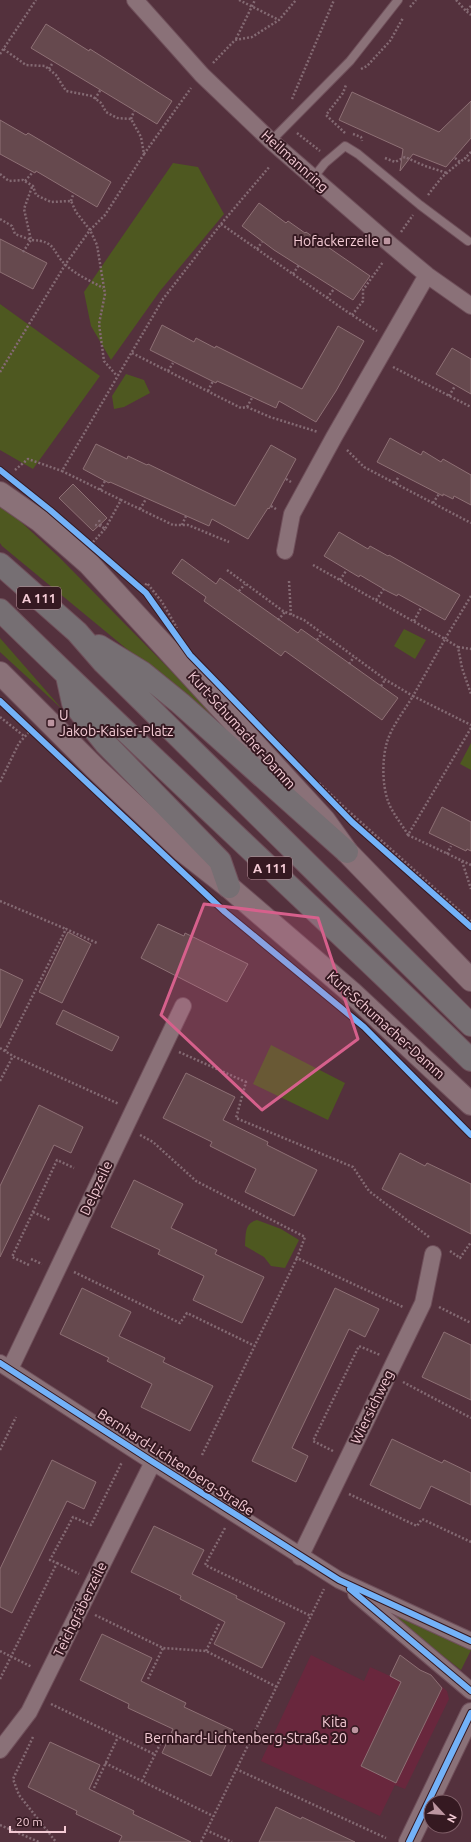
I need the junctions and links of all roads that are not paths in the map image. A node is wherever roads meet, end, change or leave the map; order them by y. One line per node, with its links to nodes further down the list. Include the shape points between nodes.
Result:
1 (135, 0): 3 (street, Heilmannring, via 202,75)
2 (398, 0): 3 (lane, via 350,61)
3 (271, 141): 4 (street, Heilmannring)
4 (313, 178): 5 (lane, via 325,163 345,146); 6 (street, Heilmannring)
5 (468, 241)
6 (427, 274): 7 (street, Heilmannring); 9 (street, via 292,514)
7 (471, 306)
8 (0, 493): 15 (main road, Kurt-Schumacher-Damm, via 40,521 89,564 324,820)
9 (286, 551)
10 (0, 564): 12 (highway, A 111)
11 (0, 610): 14 (highway, A 111)
12 (78, 632): 15 (highway, via 143,673 180,703); 19 (highway, A 111, via 110,668)
13 (0, 673): 16 (main road, Kurt-Schumacher-Damm, via 182,850)
14 (67, 676): 16 (highway, via 73,703 106,744 220,861); 20 (highway, A 111)
15 (347, 852): 17 (main road, Kurt-Schumacher-Damm)
16 (229, 887): 21 (main road, Kurt-Schumacher-Damm, via 351,992)
17 (471, 980)
18 (183, 1006): 23 (street, Delpzeile)
19 (471, 1025)
20 (471, 1060)
21 (471, 1104)
22 (439, 1248): 25 (street, Wiersichweg, via 423,1303)
23 (5, 1366): 24 (street, Bernhard-Lichtenberg-Straße)
24 (153, 1462): 25 (street, Bernhard-Lichtenberg-Straße); 30 (street, Teichgräberzeile, via 37,1697 29,1712)
25 (300, 1557): 26 (street, Bernhard-Lichtenberg-Straße)
26 (339, 1580): 27 (street, Bernhard-Lichtenberg-Straße); 28 (street, Bernhard-Lichtenberg-Straße)
27 (471, 1641)
28 (471, 1691)
29 (471, 1713): 31 (street)
30 (0, 1750)
31 (409, 1842)

